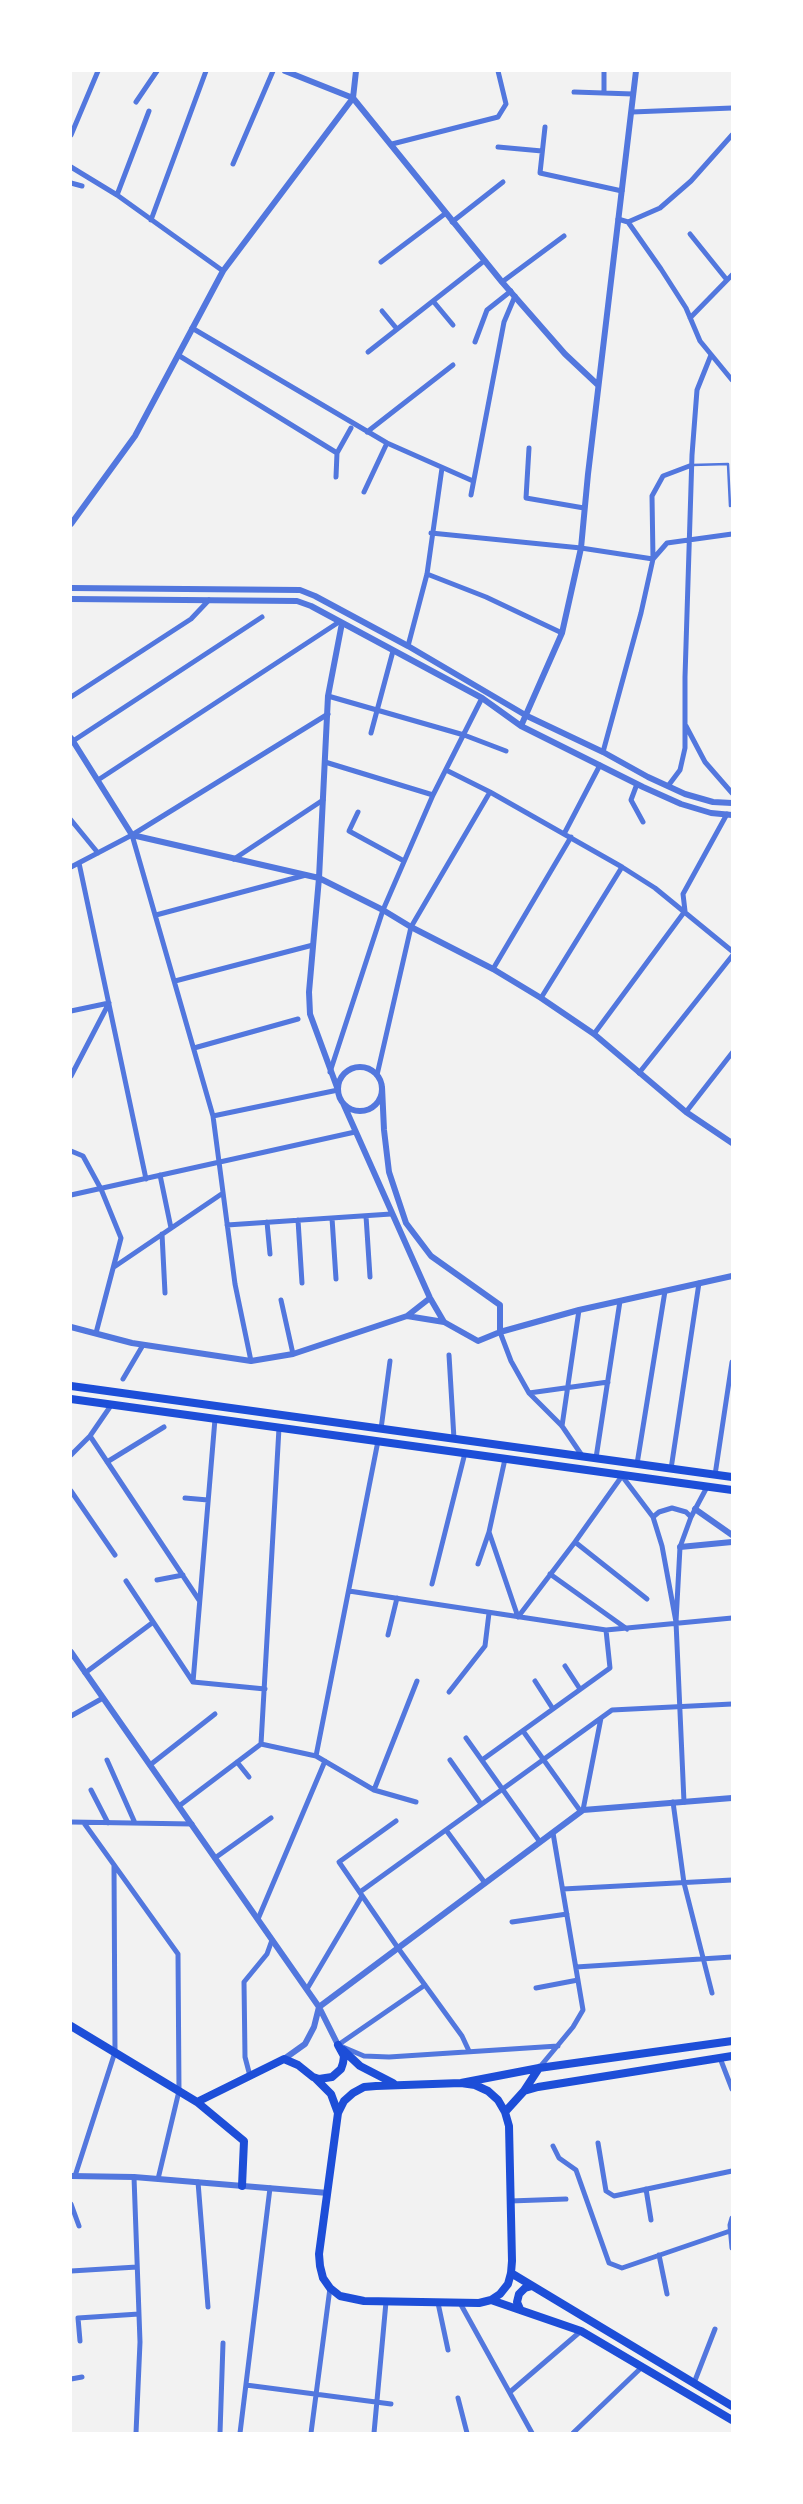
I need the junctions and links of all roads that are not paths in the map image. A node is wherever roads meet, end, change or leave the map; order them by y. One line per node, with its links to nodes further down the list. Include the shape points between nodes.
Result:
1 (98, 71): 20 (street)
2 (157, 71): 15 (street)
3 (206, 71): 34 (street)
4 (273, 71): 25 (street)
5 (285, 71): 10 (street)
6 (356, 71): 14 (street)
7 (498, 71): 22 (street, via 506,104 498,117)
8 (604, 71): 12 (street)
9 (636, 71): 13 (street)
10 (298, 74): 14 (street)
11 (574, 92): 12 (street)
12 (604, 93): 13 (street)
13 (633, 94): 18 (street)
14 (353, 98): 22 (street); 41 (street)
15 (136, 102)
16 (732, 108): 18 (street)
17 (149, 111): 31 (street)
18 (632, 112): 30 (street)
19 (545, 127): 24 (street)
20 (71, 135)
21 (732, 135): 36 (street, via 660,208)
22 (392, 144): 32 (street)
23 (498, 147): 24 (street)
24 (542, 151): 30 (street, via 539,170 544,175)
25 (233, 164)
26 (71, 167): 31 (street)
27 (71, 182): 29 (street)
28 (503, 182): 35 (street)
29 (82, 186)
30 (622, 191): 33 (street)
31 (117, 195): 34 (street)
32 (446, 213): 35 (street); 40 (street)
33 (618, 219): 36 (street); 58 (street)
34 (151, 220): 41 (street)
35 (452, 222): 39 (street)
36 (628, 222): 48 (street)
37 (690, 234): 43 (street)
38 (564, 236): 44 (street)
39 (484, 261): 44 (street); 46 (street)
40 (381, 262)
41 (223, 270): 50 (street)
42 (732, 275): 43 (street)
43 (727, 280): 48 (street)
44 (502, 282): 45 (street)
45 (513, 294): 52 (street, via 487,310); 58 (street, via 565,354); 67 (street, via 504,322)
46 (433, 301): 49 (street); 51 (street)
47 (382, 311): 51 (street)
48 (690, 318): 55 (street, via 700,341)
49 (453, 324)
50 (192, 328): 54 (street); 60 (street)
51 (397, 329): 53 (street)
52 (475, 342)
53 (368, 352)
54 (178, 355): 63 (street); 72 (street, via 135,436)
55 (711, 355): 57 (street); 64 (street, via 697,390)
56 (453, 365): 60 (street)
57 (732, 380)
58 (598, 384): 71 (street)
59 (351, 428): 63 (street)
60 (367, 432): 61 (street)
61 (387, 443): 65 (street); 68 (street)
62 (529, 448): 71 (street, via 526,498)
63 (337, 453): 66 (street)
64 (692, 465): 70 (lane, via 728,464); 75 (street); 77 (street, via 664,476 652,496)
65 (442, 468): 67 (street); 73 (street)
66 (336, 477)
67 (473, 481): 69 (street)
68 (364, 492)
69 (471, 495)
70 (730, 506)
71 (584, 508): 76 (street)
72 (71, 524)
73 (431, 533): 76 (street); 78 (street)
74 (732, 534): 75 (street)
75 (689, 540): 77 (street, via 667,543); 93 (street)
76 (581, 548): 77 (street); 84 (street)
77 (653, 559): 99 (street)
78 (427, 574): 84 (street, via 486,597); 85 (street)
79 (71, 588): 85 (street, via 300,590)
80 (71, 599): 81 (street)
81 (209, 600): 83 (street, via 297,601); 88 (street, via 191,619)
82 (262, 617): 97 (street)
83 (341, 623): 86 (street); 87 (street); 103 (street)
84 (562, 633): 92 (street)
85 (408, 646): 92 (street)
86 (393, 651): 89 (street); 90 (street)
87 (328, 696): 90 (street); 91 (street)
88 (71, 697)
89 (482, 698): 94 (street); 96 (street)
90 (377, 710): 95 (street); 96 (street)
91 (328, 714): 100 (street); 116 (street)
92 (527, 716): 94 (street); 99 (street)
93 (685, 723): 105 (street, via 685,748 680,770); 107 (street, via 704,762)
94 (521, 726): 101 (street)
95 (371, 733)
96 (464, 735): 98 (street); 102 (street)
97 (72, 740): 103 (street)
98 (506, 751)
99 (603, 752): 105 (street)
100 (325, 762): 108 (street); 109 (street)
101 (600, 765): 104 (street); 115 (street)
102 (446, 770): 106 (street); 108 (street)
103 (98, 780): 116 (street)
104 (636, 784): 112 (street, via 681,804 710,813); 114 (street, via 631,800)
105 (668, 786): 110 (street, via 713,802)
106 (490, 792): 115 (street); 129 (street)
107 (732, 793)
108 (433, 795): 120 (street)
109 (323, 800): 119 (street); 125 (street)
110 (732, 803)
111 (358, 812): 120 (street, via 349,831)
112 (729, 814): 127 (street, via 683,894)
113 (71, 820): 118 (street)
114 (643, 822)
115 (564, 834): 117 (street)
116 (132, 835): 118 (street); 119 (street); 128 (street)
117 (571, 837): 123 (street); 133 (street)
118 (98, 852): 121 (street)
119 (234, 859): 124 (street)
120 (404, 861): 126 (street)
121 (80, 863): 122 (street); 136 (street)
122 (71, 867)
123 (622, 867): 127 (street); 135 (street)
124 (306, 875): 125 (street); 128 (street)
125 (319, 878): 126 (street); 130 (street)
126 (383, 910): 129 (street); 142 (street)
127 (685, 911): 131 (street); 139 (street)
128 (156, 915): 134 (street)
129 (411, 927): 133 (street); 144 (street)
130 (313, 945): 134 (street); 142 (street, via 308,992 310,1014)
131 (732, 951)
132 (732, 956): 143 (street)
133 (493, 969): 135 (street)
134 (175, 980): 140 (street)
135 (542, 998): 139 (street)
136 (109, 1003): 137 (street); 145 (street); 156 (street)
137 (71, 1011)
138 (298, 1019): 140 (street)
139 (594, 1034): 143 (street)
140 (194, 1048): 150 (street)
141 (732, 1053): 149 (street)
142 (330, 1072): 147 (street)
143 (639, 1074): 149 (street)
144 (377, 1075): 146 (street); 147 (street, via 365,1067 352,1068 341,1077)
145 (71, 1076)
146 (382, 1087): 148 (street, via 378,1101 368,1109 354,1110); 184 (street, via 389,1172 406,1223 431,1256 500,1304)
147 (338, 1090): 148 (street); 150 (street)
148 (343, 1103): 151 (street)
149 (686, 1112): 152 (street)
150 (213, 1116): 154 (street)
151 (356, 1132): 154 (street); 160 (street)
152 (732, 1144)
153 (71, 1151): 157 (street, via 83,1156)
154 (219, 1162): 155 (street); 158 (street)
155 (160, 1175): 156 (street); 166 (street)
156 (146, 1179): 157 (street)
157 (101, 1188): 159 (street); 169 (street, via 121,1238)
158 (223, 1193): 165 (street); 166 (street)
159 (71, 1195)
160 (391, 1214): 161 (street); 177 (street)
161 (366, 1216): 162 (street); 171 (street)
162 (332, 1218): 163 (street); 172 (street)
163 (298, 1220): 164 (street); 173 (street)
164 (267, 1222): 165 (street); 168 (street)
165 (227, 1225): 190 (street)
166 (171, 1228): 167 (street)
167 (162, 1234): 169 (street); 176 (street)
168 (270, 1254)
169 (113, 1267): 185 (street)
170 (732, 1276): 174 (street)
171 (370, 1277)
172 (336, 1280)
173 (302, 1282)
174 (699, 1283): 175 (street); 214 (street)
175 (665, 1290): 179 (street); 213 (street)
176 (165, 1293)
177 (430, 1298): 181 (street); 182 (street)
178 (281, 1300): 187 (street)
179 (620, 1301): 180 (street); 193 (street)
180 (579, 1310): 184 (street); 195 (street)
181 (407, 1316): 182 (street); 187 (street)
182 (444, 1322): 184 (street, via 478,1341)
183 (71, 1327): 185 (street)
184 (500, 1332): 196 (street, via 510,1361)
185 (96, 1334): 186 (street)
186 (143, 1345): 190 (street); 192 (street)
187 (293, 1354): 190 (street)
188 (450, 1355): 205 (street)
189 (390, 1361): 203 (street)
190 (251, 1362)
191 (732, 1362): 215 (street)
192 (123, 1379)
193 (608, 1382): 195 (street); 210 (street)
194 (71, 1386): 203 (main road)
195 (567, 1389): 196 (street); 200 (street)
196 (529, 1393): 200 (street)
197 (71, 1399): 198 (main road)
198 (112, 1404): 199 (main road); 204 (street)
199 (215, 1418): 202 (main road); 222 (street)
200 (562, 1426): 209 (street)
201 (164, 1427): 212 (street)
202 (279, 1428): 206 (main road); 256 (street)
203 (381, 1428): 205 (main road)
204 (90, 1436): 208 (street); 212 (street)
205 (454, 1439): 209 (main road)
206 (378, 1441): 207 (main road); 238 (street)
207 (465, 1454): 211 (main road); 237 (street)
208 (71, 1455)
209 (583, 1457): 210 (main road)
210 (596, 1458): 213 (main road)
211 (505, 1459): 216 (main road); 226 (street)
212 (107, 1462): 234 (street)
213 (637, 1464): 214 (main road)
214 (671, 1469): 215 (main road)
215 (715, 1475): 217 (main road)
216 (622, 1476): 218 (main road); 224 (street); 228 (street)
217 (732, 1477)
218 (707, 1487): 219 (main road); 223 (street)
219 (732, 1490)
220 (71, 1491): 231 (street)
221 (185, 1498): 222 (street)
222 (208, 1500): 241 (street)
223 (695, 1509): 225 (street); 227 (street)
224 (653, 1517): 225 (street, via 672,1508); 246 (street, via 662,1546)
225 (691, 1517): 230 (street)
226 (489, 1532): 232 (street); 243 (street)
227 (732, 1535)
228 (575, 1542): 233 (street); 240 (street)
229 (732, 1542): 230 (street)
230 (680, 1547): 246 (street)
231 (115, 1555)
232 (478, 1564)
233 (550, 1574): 243 (street); 247 (street)
234 (183, 1575): 235 (street); 241 (street)
235 (157, 1580)
236 (126, 1581): 245 (street)
237 (432, 1584)
238 (349, 1591): 239 (street); 269 (street)
239 (397, 1598): 242 (street); 249 (street)
240 (647, 1599)
241 (200, 1601): 255 (street)
242 (489, 1613): 243 (street); 258 (street, via 484,1646)
243 (518, 1617): 248 (street)
244 (732, 1618): 246 (street)
245 (152, 1622): 252 (street); 255 (street)
246 (676, 1622): 247 (street); 261 (street)
247 (627, 1629): 248 (street)
248 (606, 1630): 257 (street, via 610,1668)
249 (388, 1636)
250 (71, 1652): 252 (street)
251 (565, 1666): 257 (street)
252 (85, 1673): 259 (street)
253 (417, 1681): 280 (street)
254 (535, 1681): 262 (street)
255 (193, 1682): 256 (street)
256 (265, 1689): 268 (street)
257 (580, 1689): 262 (street)
258 (450, 1692)
259 (103, 1698): 264 (street); 276 (street)
260 (732, 1704): 261 (street)
261 (678, 1708): 265 (street, via 612,1710); 284 (street)
262 (553, 1709): 266 (street)
263 (215, 1714): 276 (street)
264 (71, 1716)
265 (601, 1718): 273 (street); 287 (street)
266 (523, 1731): 272 (street); 273 (street)
267 (466, 1738): 272 (street)
268 (261, 1744): 269 (street); 275 (street)
269 (316, 1756): 274 (street)
270 (107, 1760): 293 (street)
271 (450, 1760): 285 (street)
272 (482, 1760): 278 (street)
273 (543, 1760): 278 (street); 287 (street)
274 (324, 1761): 280 (street); 306 (street)
275 (237, 1762): 277 (street); 286 (street)
276 (150, 1765): 286 (street)
277 (249, 1777)
278 (502, 1789): 285 (street); 297 (street)
279 (91, 1790): 292 (street)
280 (374, 1790): 282 (street)
281 (732, 1798): 284 (street)
282 (416, 1802)
283 (673, 1802): 284 (street); 287 (street); 302 (street)
284 (684, 1802)
285 (481, 1804): 295 (street)
286 (178, 1806): 294 (street)
287 (582, 1811): 296 (street)
288 (271, 1818): 298 (street)
289 (396, 1821): 304 (street, via 339,1862)
290 (71, 1822): 291 (street)
291 (84, 1822): 292 (street); 299 (street)
292 (108, 1823): 293 (street)
293 (136, 1823): 294 (street)
294 (192, 1824): 298 (street)
295 (446, 1830): 301 (street); 304 (street)
296 (554, 1833): 297 (street); 303 (street)
297 (540, 1842): 301 (street)
298 (215, 1858): 306 (street)
299 (114, 1864): 324 (street); 334 (street, via 178,1954)
300 (732, 1880): 302 (street)
301 (485, 1883): 309 (street)
302 (684, 1883): 303 (street); 311 (street)
303 (563, 1888): 305 (street)
304 (361, 1894): 309 (street); 316 (street)
305 (567, 1914): 307 (street); 312 (street)
306 (258, 1919): 308 (street)
307 (512, 1922)
308 (272, 1940): 316 (street); 329 (street, via 268,1954 244,1982 245,2057)
309 (398, 1948): 314 (street); 318 (street)
310 (732, 1957): 311 (street)
311 (704, 1959): 312 (street); 317 (street)
312 (576, 1967): 313 (street)
313 (578, 1980): 315 (street); 322 (street, via 583,2010)
314 (425, 1985): 321 (street); 323 (street)
315 (536, 1988)
316 (307, 1989): 318 (street)
317 (712, 1993)
318 (319, 2007): 321 (street); 327 (street, via 305,2044)
319 (71, 2026): 324 (main road)
320 (732, 2041): 328 (main road)
321 (338, 2045): 323 (street, via 364,2056); 330 (main road, via 344,2056 337,2074 326,2079); 332 (main road, via 360,2066)
322 (558, 2046): 323 (street); 328 (street)
323 (469, 2051)
324 (115, 2052): 334 (main road); 342 (street)
325 (732, 2056): 326 (main road)
326 (720, 2058): 333 (street); 335 (main road, via 588,2077)
327 (284, 2059): 329 (main road); 330 (main road)
328 (539, 2068): 331 (main road); 335 (main road)
329 (250, 2076): 336 (main road)
330 (314, 2076): 337 (main road, via 331,2094)
331 (461, 2083): 332 (main road); 338 (main road, via 488,2091)
332 (398, 2085): 337 (main road, via 364,2087 344,2101)
333 (732, 2089)
334 (179, 2091): 336 (main road); 344 (street)
335 (524, 2091): 338 (main road)
336 (197, 2102): 346 (main road, via 244,2141)
337 (338, 2112): 349 (main road)
338 (505, 2112): 351 (main road, via 509,2126)
339 (598, 2143): 348 (street, via 606,2191 614,2196)
340 (553, 2146): 358 (street, via 559,2158 576,2170 609,2263 622,2268)
341 (732, 2171): 348 (street)
342 (73, 2176): 343 (street)
343 (134, 2177): 344 (street); 359 (street)
344 (158, 2179): 345 (street)
345 (198, 2182): 346 (street); 369 (street)
346 (242, 2186): 347 (street)
347 (270, 2188): 349 (street); 381 (street)
348 (646, 2190): 354 (street)
349 (328, 2192): 363 (main road, via 319,2260 323,2278)
350 (566, 2198): 351 (street)
351 (510, 2202): 361 (main road)
352 (71, 2204): 355 (street)
353 (732, 2218): 356 (street)
354 (651, 2220)
355 (79, 2226)
356 (730, 2231): 357 (street); 358 (street)
357 (732, 2248)
358 (659, 2255): 364 (street)
359 (138, 2267): 360 (street); 371 (street)
360 (71, 2271)
361 (511, 2273): 362 (main road); 365 (main road, via 504,2289)
362 (532, 2286): 370 (main road, via 519,2294); 380 (main road)
363 (330, 2288): 366 (main road, via 351,2300); 383 (street)
364 (667, 2294)
365 (490, 2300): 368 (main road); 370 (main road)
366 (386, 2302): 367 (main road); 385 (street)
367 (438, 2303): 368 (main road); 376 (street)
368 (460, 2304): 382 (street)
369 (208, 2307)
370 (520, 2310): 373 (main road)
371 (139, 2314): 374 (street, via 78,2318); 389 (street)
372 (715, 2329): 380 (street)
373 (582, 2331): 377 (main road); 382 (street)
374 (80, 2341)
375 (223, 2343): 390 (street)
376 (448, 2350)
377 (642, 2367): 388 (main road); 396 (street)
378 (82, 2377): 379 (street)
379 (71, 2379)
380 (694, 2383): 387 (main road)
381 (246, 2385): 383 (street); 391 (street)
382 (510, 2392): 395 (street)
383 (316, 2394): 385 (street); 392 (street)
384 (458, 2398): 394 (street)
385 (376, 2402): 386 (street); 393 (street)
386 (391, 2404)
387 (732, 2406)
388 (732, 2420)
389 (136, 2433)
390 (220, 2433)
391 (240, 2433)
392 (312, 2433)
393 (374, 2433)
394 (467, 2433)
395 (532, 2433)
396 (573, 2433)

